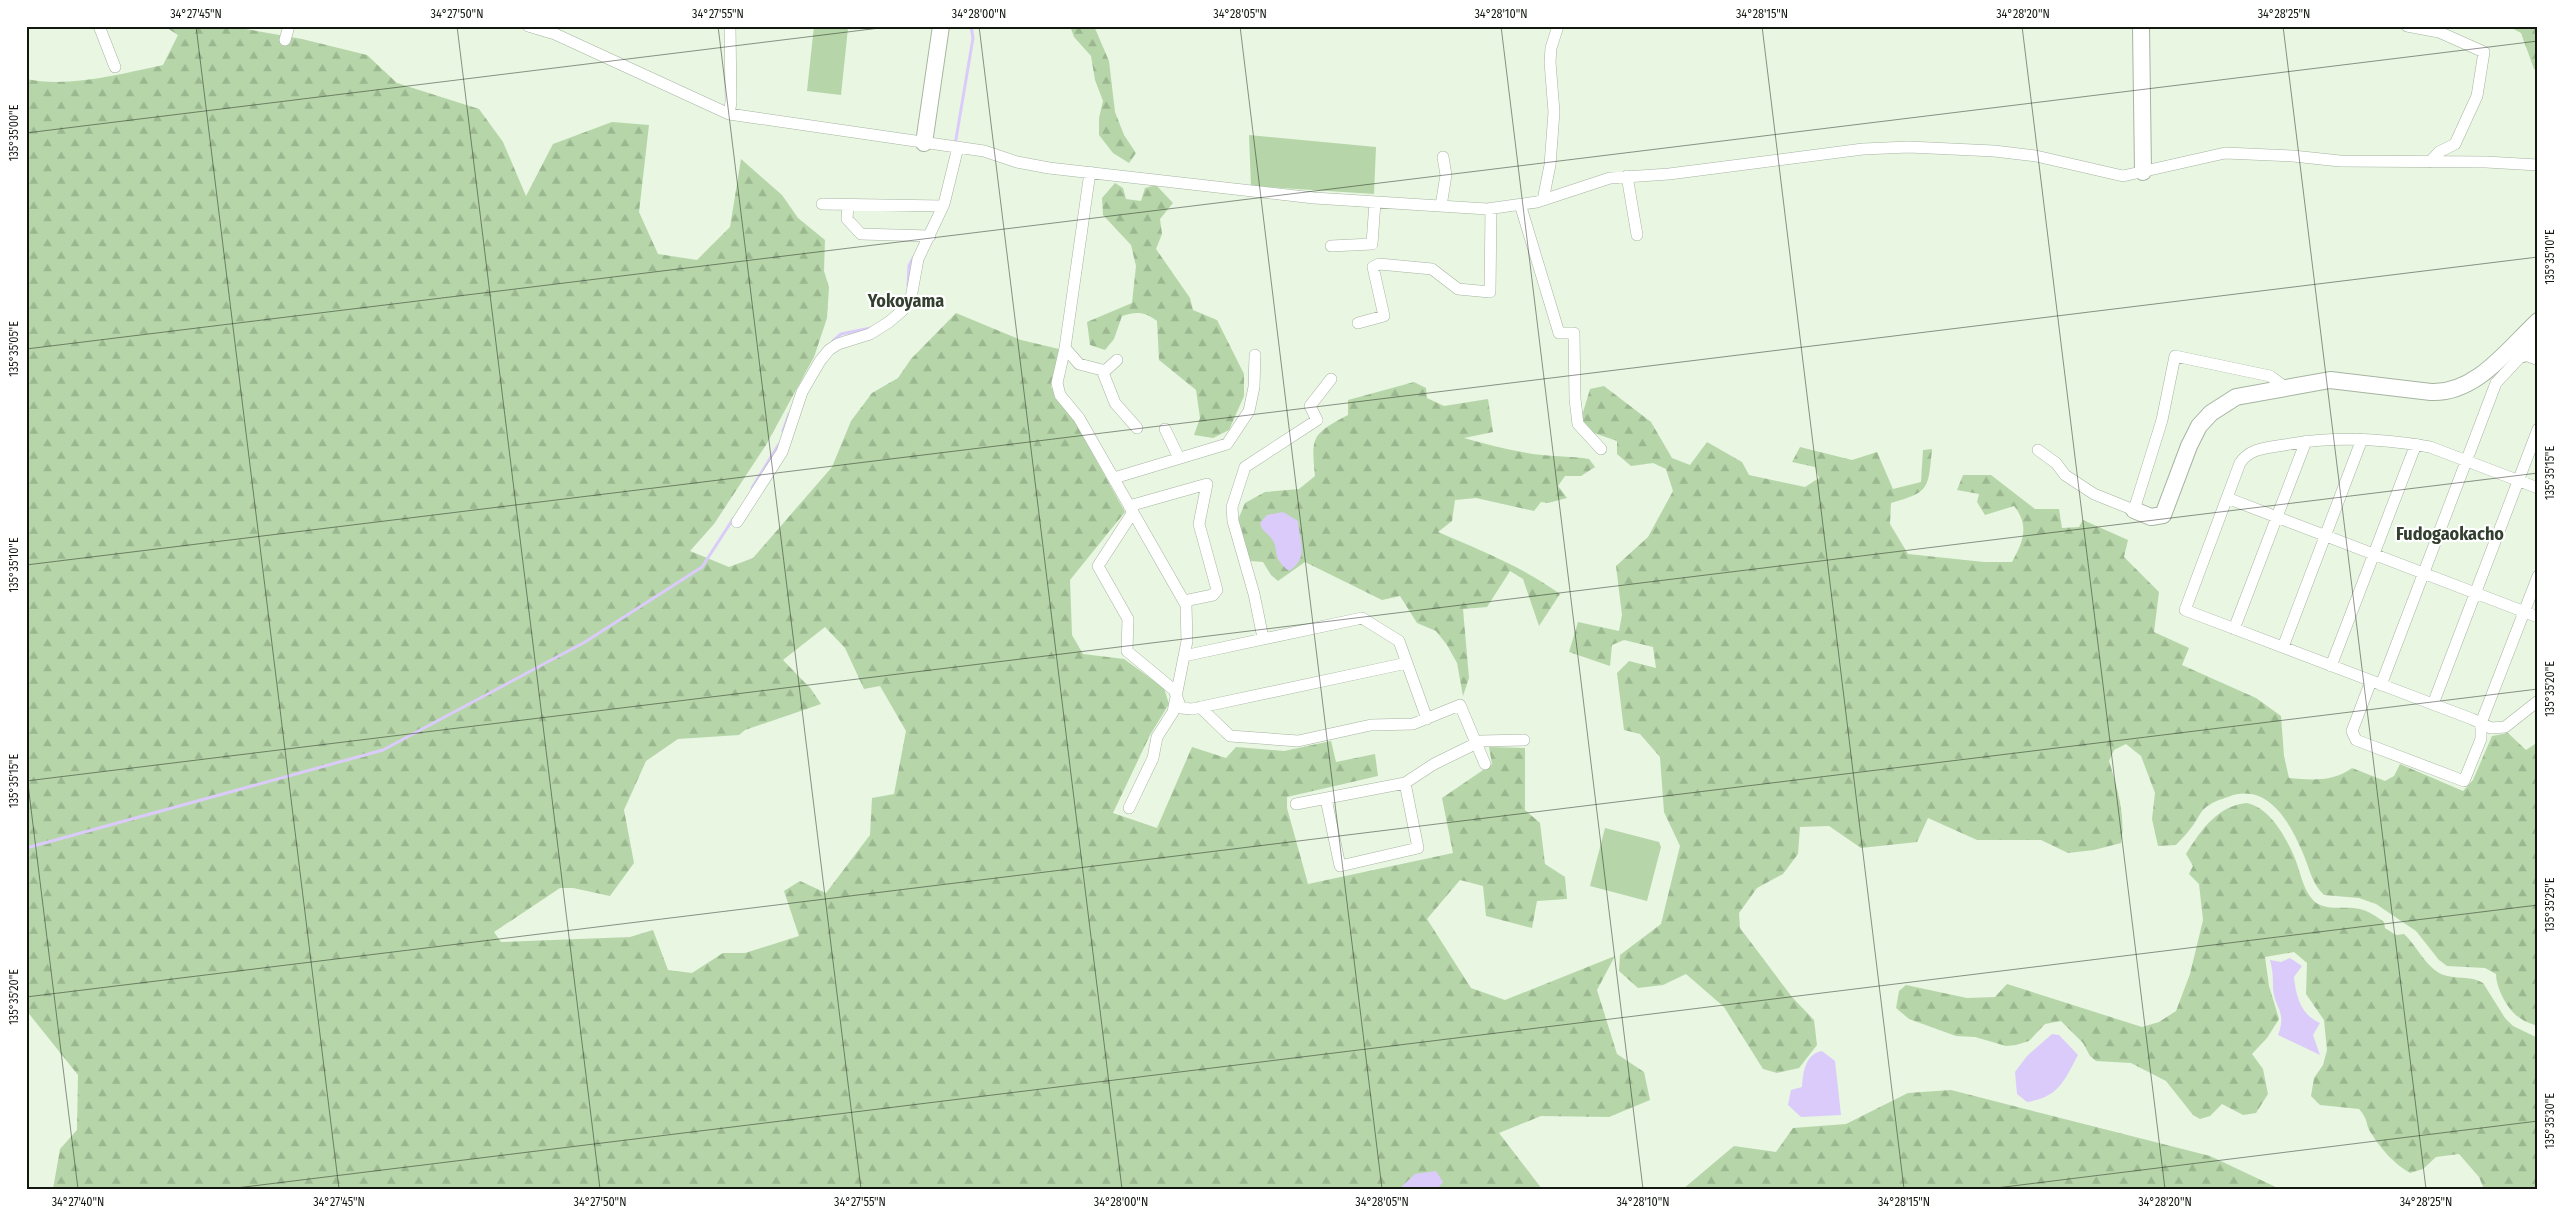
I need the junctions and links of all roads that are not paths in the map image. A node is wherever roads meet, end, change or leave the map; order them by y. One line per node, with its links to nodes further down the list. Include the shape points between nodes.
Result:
1 (99, 26): 10 (street)
2 (289, 26): 9 (street)
3 (528, 26): 11 (street, via 555,34)
4 (941, 26): 12 (street)
5 (1558, 26): 20 (street, via 1551,48 1554,112 1550,165)
6 (2141, 26): 18 (street)
7 (2408, 26): 15 (street, via 2439,32 2484,52 2477,96 2455,144 2439,152)
8 (733, 27): 11 (street)
9 (284, 40)
10 (115, 67)
11 (729, 114): 12 (street)
12 (924, 143): 13 (street)
13 (958, 147): 17 (street, via 984,150 1017,162); 25 (street)
14 (1443, 157): 26 (street, via 1446,175)
15 (2430, 162): 16 (street); 18 (street, via 2340,161 2225,153)
16 (2538, 165)
17 (1090, 172): 21 (street, via 1240,191); 34 (street)
18 (2143, 172): 19 (street, via 2116,176 2036,156 1909,147 1863,149 1669,174)
19 (1627, 176): 20 (street, via 1610,178); 28 (street)
20 (1543, 200): 23 (street)
21 (1375, 202): 26 (street); 30 (street, via 1372,244)
22 (822, 204): 24 (street)
23 (1520, 204): 27 (street); 47 (street, via 1559,333 1574,333 1578,424)
24 (848, 205): 25 (street); 29 (street, via 847,219 861,234)
25 (943, 206): 29 (street)
26 (1441, 206): 27 (street)
27 (1491, 208): 32 (street, via 1490,292 1458,289 1432,269 1378,264 1374,267 1384,316)
28 (1637, 235)
29 (930, 236): 58 (street, via 918,260 911,298 903,310 870,334 828,350 820,361 802,392 782,452)
30 (1331, 246)
31 (2538, 321): 40 (street, via 2488,369 2460,388 2431,392 2330,380)
32 (1358, 323)
33 (2538, 339): 36 (street)
34 (1065, 348): 38 (street, via 1079,364); 51 (street, via 1057,383 1060,395 1079,418)
35 (1255, 355): 49 (street, via 1249,412 1237,431 1226,444)
36 (2530, 357): 50 (street, via 2496,383)
37 (1117, 360): 38 (street)
38 (1102, 370): 41 (street, via 1115,404)
39 (1331, 378): 68 (street, via 1310,406 1317,420 1244,467 1232,507)
40 (2285, 387): 56 (street, via 2236,397 2211,413 2188,446 2163,515 2151,517); 56 (street, via 2270,376 2176,356 2162,420)
41 (1137, 428)
42 (1165, 429): 49 (street)
43 (2538, 429): 52 (street)
44 (2362, 439): 45 (street); 46 (street); 59 (street)
45 (2306, 441): 54 (street, via 2250,452 2240,463); 57 (street)
46 (2416, 444): 50 (street); 60 (street)
47 (1601, 449)
48 (2038, 450): 56 (street, via 2094,494)
49 (1179, 458): 51 (street)
50 (2467, 461): 52 (street); 61 (street)
51 (1114, 478): 55 (street)
52 (2518, 481): 53 (street); 63 (street)
53 (2538, 488)
54 (2227, 498): 57 (street); 67 (street, via 2185,610)
55 (1131, 509): 64 (street); 64 (street, via 1207,484 1199,524 1217,590 1213,595); 74 (street, via 1098,566 1128,619 1127,652 1174,690)
56 (2134, 510)
57 (2277, 517): 59 (street); 67 (street)
58 (737, 522)
59 (2325, 536): 60 (street); 69 (street)
60 (2374, 554): 61 (street); 72 (street)
61 (2425, 574): 63 (street); 73 (street)
62 (2538, 576): 65 (street)
63 (2476, 593): 65 (street); 76 (street)
64 (1184, 601): 70 (street, via 1187,641)
65 (2524, 612): 66 (street); 79 (street)
66 (2538, 617)
67 (2234, 628): 69 (street)
68 (1264, 638): 70 (street); 71 (street, via 1362,618 1399,641)
69 (2283, 647): 72 (street)
70 (1184, 656): 74 (street)
71 (1407, 663): 77 (street); 78 (street)
72 (2331, 666): 73 (street)
73 (2376, 683): 76 (street); 79 (street, via 2352,731 2356,740 2449,776 2464,781 2481,740)
74 (1177, 698): 77 (street, via 1181,708); 86 (street, via 1173,712 1157,737 1154,758)
75 (2538, 701): 79 (street, via 2505,727 2491,728)
76 (2433, 704): 79 (street)
77 (1200, 707): 78 (street, via 1230,736 1239,738 1298,741 1371,725 1413,724)
78 (1427, 719): 81 (street, via 1460,706)
79 (2481, 723)
80 (1524, 740): 81 (street)
81 (1476, 744): 82 (street); 83 (street)
82 (1485, 764)
83 (1404, 783): 84 (street); 84 (street, via 1418,848 1340,866)
84 (1326, 799): 85 (street)
85 (1296, 804)
86 (1129, 808)

